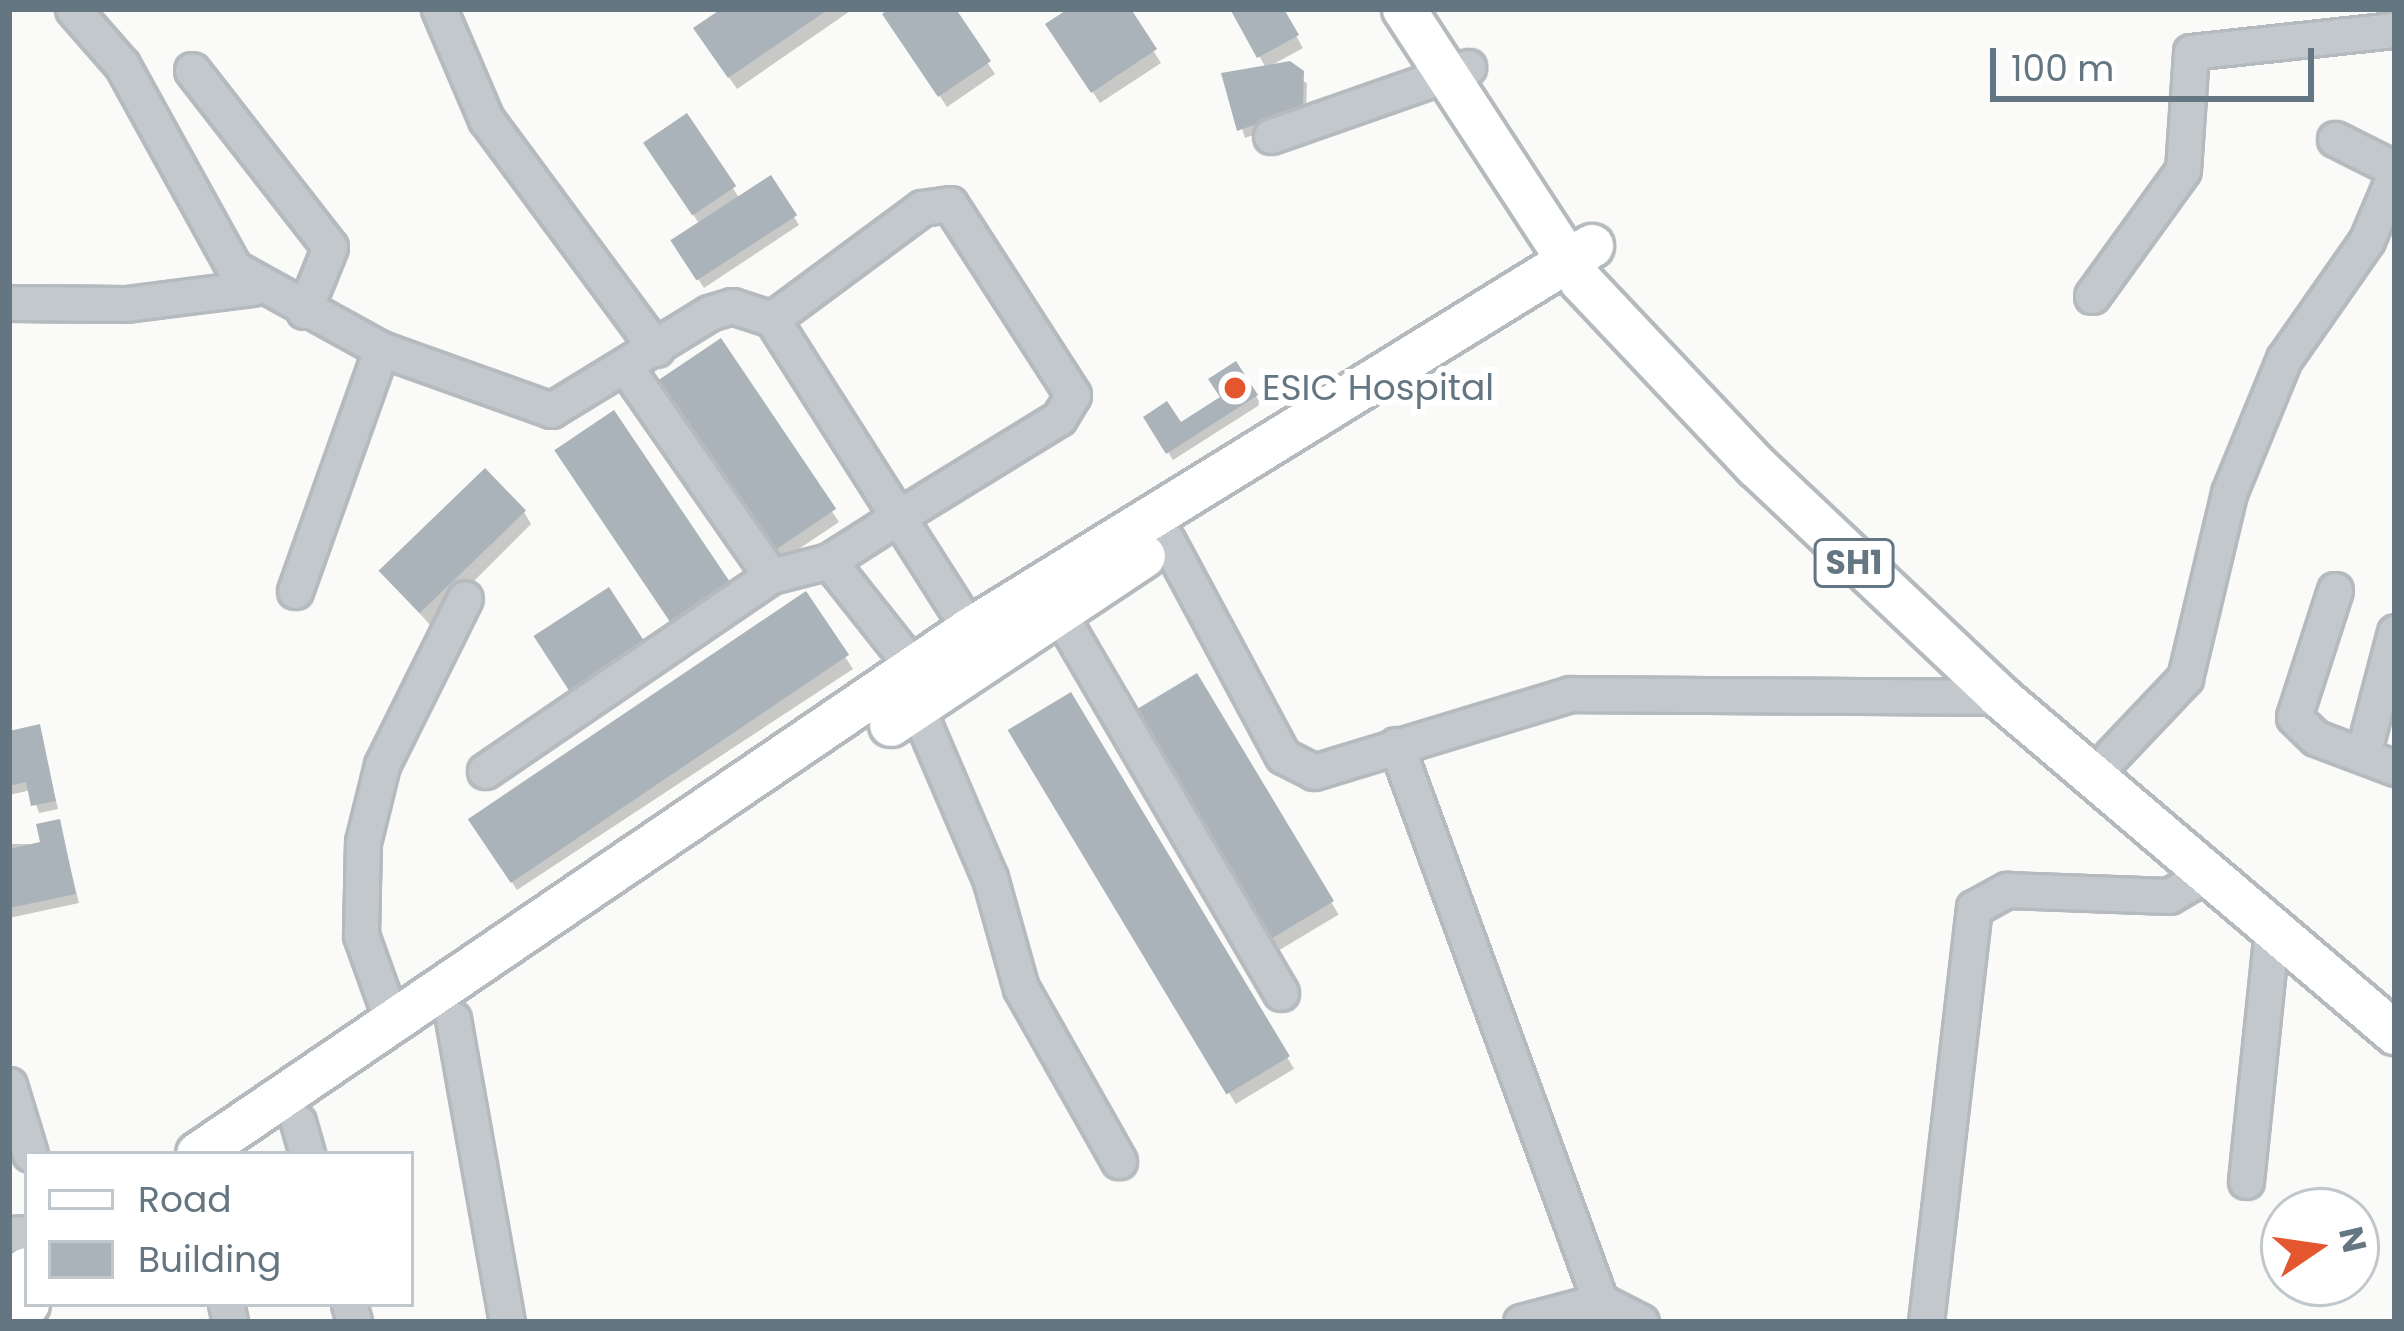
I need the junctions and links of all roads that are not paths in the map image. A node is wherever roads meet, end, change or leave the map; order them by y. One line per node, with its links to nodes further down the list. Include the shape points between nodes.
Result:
1 (74, 9): 12 (street, via 122,65)
2 (439, 9): 18 (street, via 486,119)
3 (1404, 9): 7 (main road, SH1)
4 (1433, 9): 7 (main road, SH1)
5 (2395, 30): 13 (street, via 2191,52 2183,170)
6 (192, 70): 15 (street, via 330,247)
7 (1455, 72): 8 (street); 11 (main road, SH1)
8 (1271, 136)
9 (2335, 139): 10 (street)
10 (2395, 171): 34 (street, via 2367,240 2284,358 2229,493 2185,678)
11 (1587, 263): 21 (main road); 29 (main road); 31 (main road, SH1); 34 (main road, SH1, via 1875,550)
12 (253, 288): 14 (street, via 126,304); 15 (street)
13 (2092, 296)
14 (9, 303)
15 (304, 311): 17 (street)
16 (772, 319): 18 (street, via 732,306); 20 (street); 20 (street, via 942,202 1067,379 1073,394 1060,418)
17 (381, 349): 19 (street, via 551,410); 24 (street)
18 (656, 349): 19 (street)
19 (627, 369): 23 (street)
20 (898, 517): 22 (street); 29 (street)
21 (1168, 540): 27 (main road); 32 (street, via 1283,756 1314,772)
22 (829, 561): 23 (street); 30 (street)
23 (771, 576): 36 (street)
24 (296, 590)
25 (2336, 590): 33 (street, via 2294,717)
26 (465, 598): 42 (street, via 382,765 363,842 361,934)
27 (1059, 613): 29 (main road); 39 (street)
28 (2395, 632): 33 (street)
29 (979, 645): 30 (main road)
30 (923, 692): 41 (main road); 42 (main road); 49 (street, via 1021,988)
31 (2000, 698): 32 (street, via 1570,694); 37 (main road, SH1)
32 (1396, 745): 51 (street)
33 (2362, 754): 35 (street)
34 (2111, 756): 40 (main road, SH1)
35 (2395, 768)
36 (485, 771)
37 (2210, 872): 38 (main road, SH1); 55 (street, via 2168,896 2008,890 1974,908)
38 (2272, 928): 43 (main road, SH1); 50 (street)
39 (1281, 993)
40 (2395, 998)
41 (453, 1018): 45 (main road); 52 (street)
42 (393, 1024): 47 (main road)
43 (2395, 1033)
44 (9, 1085): 46 (street)
45 (303, 1138): 48 (main road)
46 (29, 1151)
47 (202, 1151)
48 (260, 1151)
49 (1119, 1161)
50 (2246, 1181)
51 (1600, 1300): 53 (street); 54 (street)
52 (507, 1322)
53 (1521, 1322)
54 (1641, 1322)
55 (1926, 1322)

